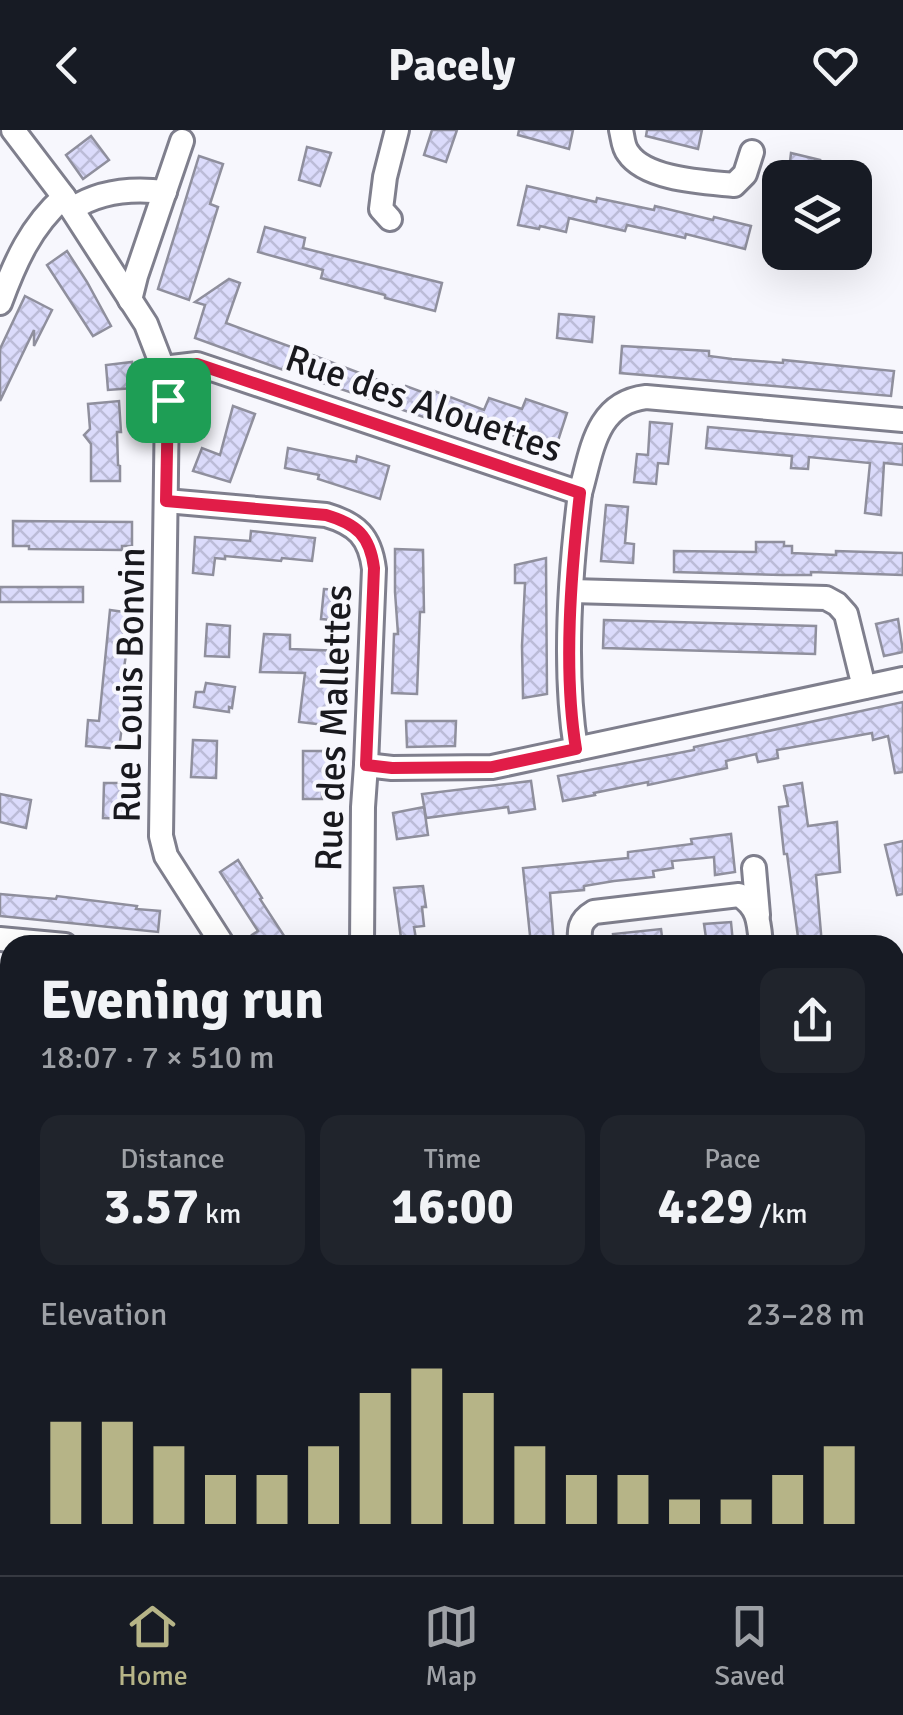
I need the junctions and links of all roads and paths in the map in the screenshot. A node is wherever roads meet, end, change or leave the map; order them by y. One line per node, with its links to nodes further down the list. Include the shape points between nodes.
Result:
1 (13, 130): 7 (street)
2 (397, 130): 8 (street, via 381,208)
3 (621, 130): 5 (street, via 625,151 638,164 706,182 734,185)
4 (182, 141): 6 (street)
5 (752, 152)
6 (164, 192): 7 (street, via 143,189); 9 (street)
7 (68, 203): 9 (street); 10 (street, via 36,226)
8 (390, 220)
9 (130, 300): 11 (street)
10 (0, 302)
11 (164, 368): 13 (street, Rue des Alouettes, via 197,364); 14 (street)
12 (903, 420): 13 (street, Rue des Alouettes, via 630,399 611,410 598,430)
13 (580, 493): 15 (street)
14 (166, 501): 19 (street, Rue des Mallettes, via 326,515 362,534 374,568); 22 (street, Rue Louis Bonvin, via 161,836 166,856)
15 (572, 591): 17 (street, via 826,598 846,614); 18 (street, via 570,713)
16 (903, 679): 17 (street)
17 (864, 687): 18 (street)
18 (576, 749): 19 (street, via 492,767)
19 (366, 765): 23 (street, Rue des Mallettes)
20 (754, 868): 21 (street)
21 (758, 914): 24 (street, via 739,895 594,912 584,918); 25 (street)
22 (215, 935)
23 (362, 935)
24 (579, 935)
25 (761, 935)

